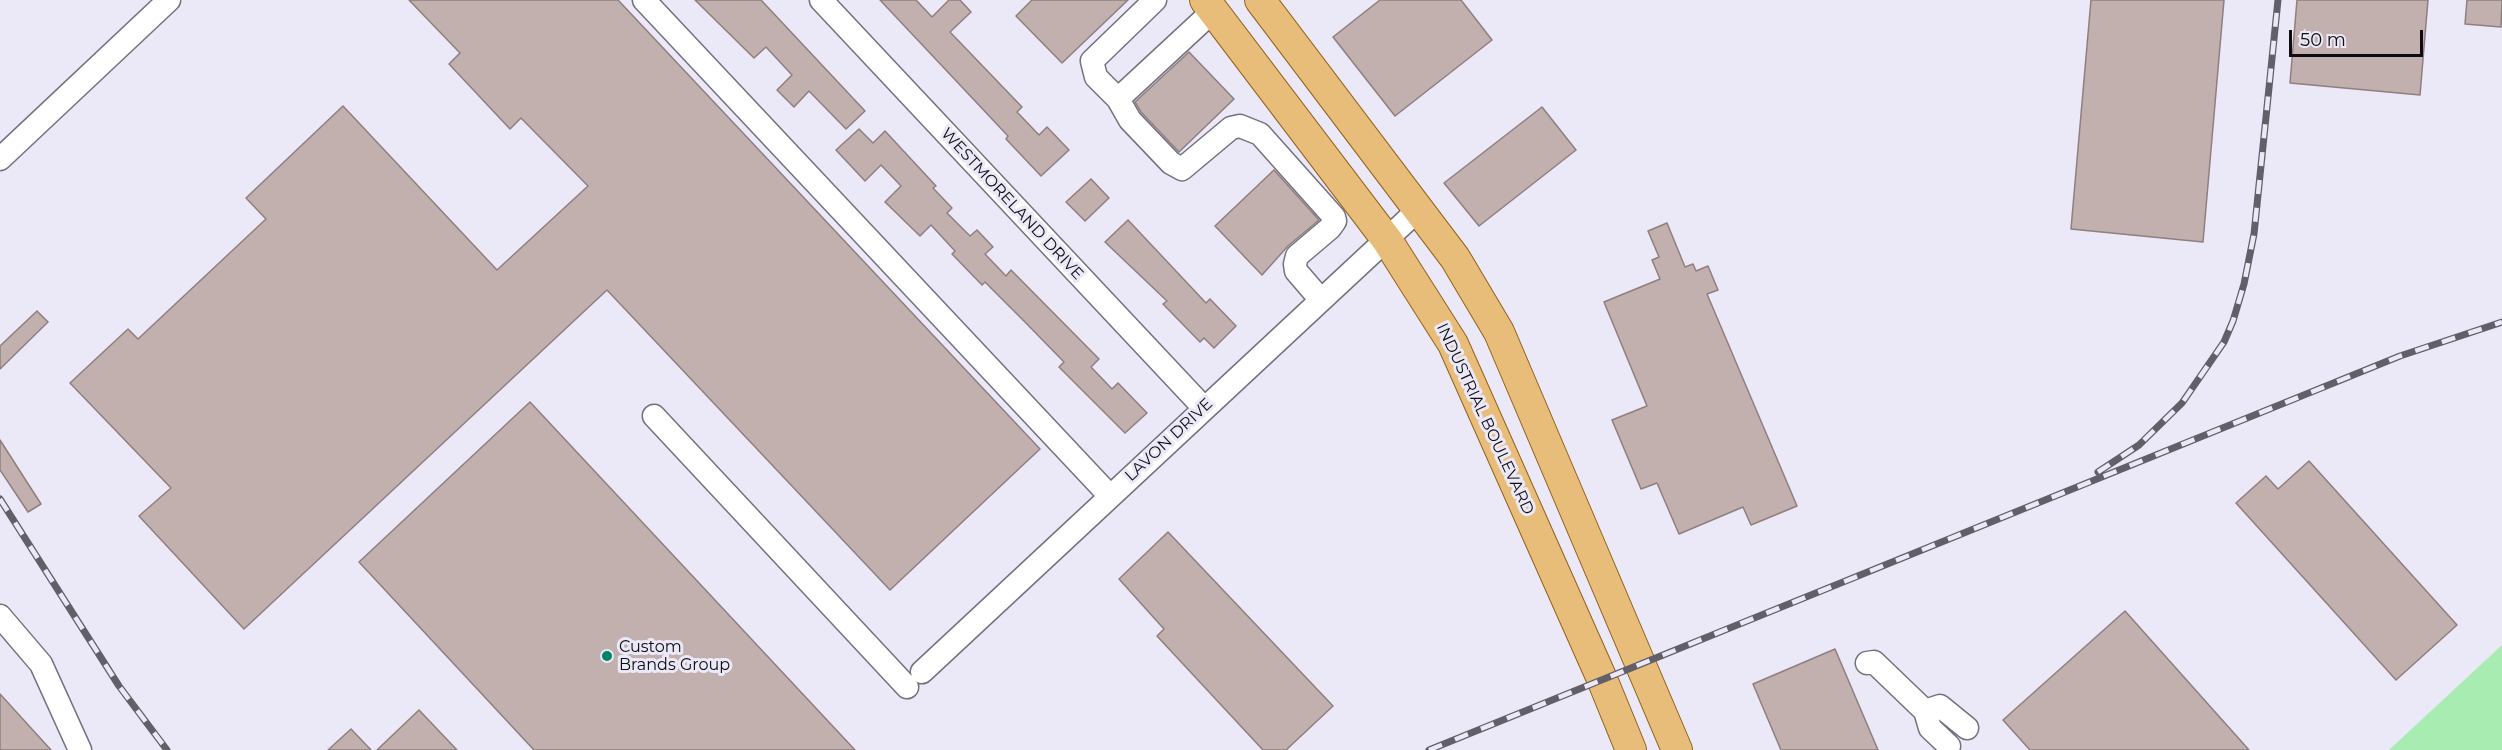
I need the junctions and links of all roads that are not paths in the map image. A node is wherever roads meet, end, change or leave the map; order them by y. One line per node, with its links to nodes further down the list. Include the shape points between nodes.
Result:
1 (169, 0): 10 (street)
2 (644, 0): 16 (street)
3 (821, 0): 14 (street, WESTMORELAND DRIVE)
4 (1155, 0): 7 (street, via 1092,61 1096,77)
5 (1260, 0): 11 (main road)
6 (1209, 5): 7 (street); 8 (main road, INDUSTRIAL BOULEVARD)
7 (1118, 99): 9 (street, via 1130,120 1171,163 1182,169 1231,128 1240,126)
8 (1288, 109): 9 (street); 12 (main road, INDUSTRIAL BOULEVARD)
9 (1260, 134): 13 (street, via 1334,217 1330,228 1297,256 1295,264 1296,271)
10 (0, 159)
11 (1418, 210): 12 (street, LAVON DRIVE); 24 (main road, via 1455,258 1499,332)
12 (1387, 240): 13 (street, LAVON DRIVE); 23 (main road, INDUSTRIAL BOULEVARD, via 1430,304 1475,390)
13 (1321, 300): 14 (street, LAVON DRIVE)
14 (1203, 408): 16 (street, LAVON DRIVE)
15 (654, 416): 16 (street, LAVON DRIVE, via 914,680)
16 (1109, 495)
17 (0, 616): 22 (street, via 41,664)
18 (1866, 663): 19 (street, via 1874,662)
19 (1925, 711): 20 (street, via 1940,706); 21 (street, via 1930,728)
20 (1967, 728)
21 (1949, 746)
22 (80, 750)
23 (1631, 750)
24 (1677, 750)

